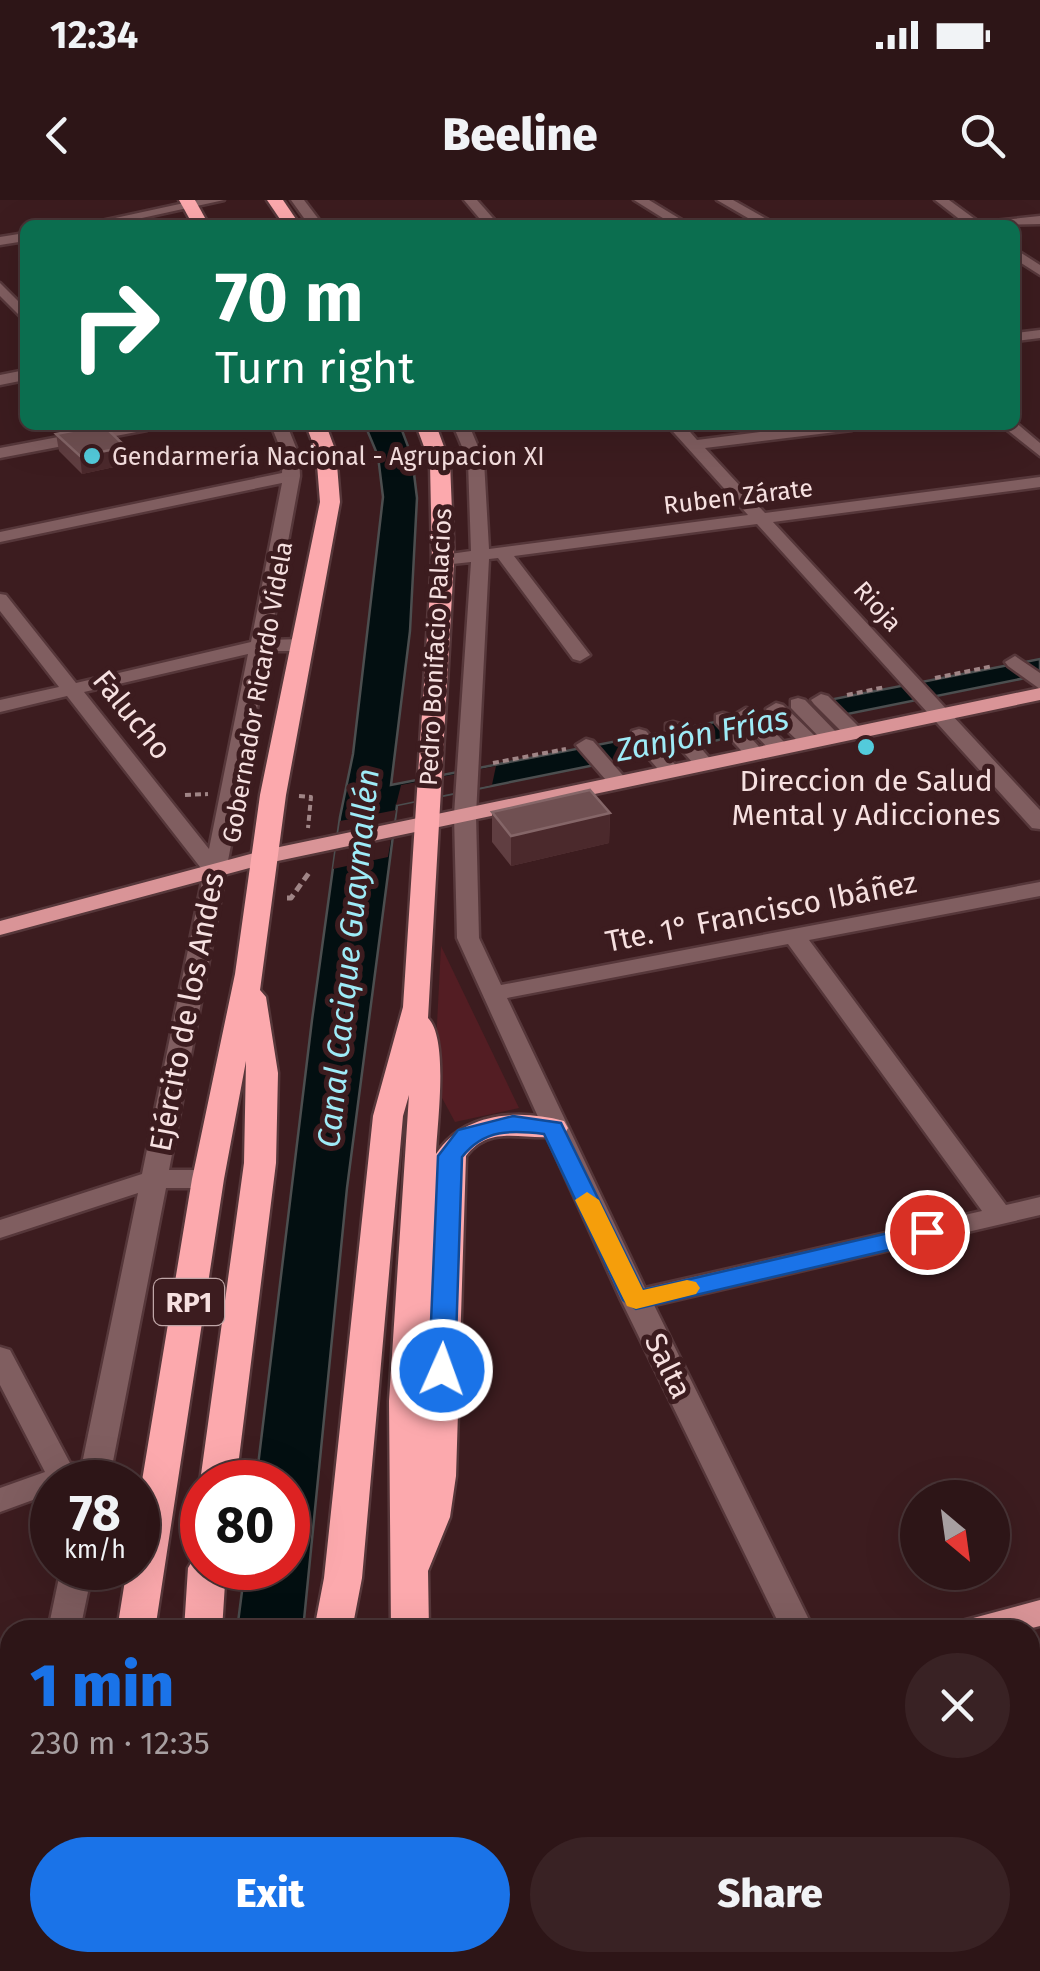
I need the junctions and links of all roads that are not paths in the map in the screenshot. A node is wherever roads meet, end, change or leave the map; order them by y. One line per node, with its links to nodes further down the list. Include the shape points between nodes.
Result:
1 (218, 200): 7 (street)
2 (297, 200): 10 (street)
3 (470, 200): 11 (street)
4 (640, 200): 12 (street)
5 (723, 200): 13 (street)
6 (942, 200): 14 (street)
7 (189, 203): 8 (street)
8 (163, 212): 9 (street)
9 (118, 220)
10 (312, 220)
11 (488, 220)
12 (674, 220)
13 (761, 220)
14 (969, 220)
15 (0, 287): 16 (street)
16 (12, 302)
17 (120, 430): 27 (street)
18 (281, 430): 28 (street, Ejército de los Andes)
19 (318, 430): 36 (highway, Gobernador Ricardo Videla / RP1, via 330,502)
20 (428, 430): 34 (highway, via 440,463)
21 (463, 430): 33 (street, Pedro Bonifacio Palacios, via 476,461)
22 (680, 430): 25 (street, Rioja)
23 (812, 430): 25 (street)
24 (1015, 430): 26 (street)
25 (694, 445): 30 (street, Rioja)
26 (1040, 451)
27 (0, 453)
28 (292, 476): 31 (street); 37 (street, Ejército de los Andes)
29 (1040, 482): 30 (street, Ruben Zárate)
30 (760, 518): 32 (street, Ruben Zárate); 42 (street, Rioja)
31 (0, 537)
32 (502, 552): 33 (street, Ruben Zárate); 38 (street)
33 (480, 555): 34 (street, Ruben Zárate); 50 (street, Pedro Bonifacio Palacios)
34 (443, 560): 49 (highway)
35 (0, 599): 40 (street, Falucho)
36 (300, 645): 37 (street); 52 (highway, Gobernador Ricardo Videla / RP1)
37 (260, 646): 40 (street); 53 (street, Ejército de los Andes)
38 (580, 656)
39 (1029, 676): 42 (main road)
40 (74, 689): 41 (street); 53 (street, Falucho)
41 (0, 706)
42 (941, 714): 46 (main road, via 854,733 782,721 756,754); 51 (street, Rioja)
43 (678, 735): 46 (street)
44 (645, 741): 47 (street)
45 (592, 751): 48 (street)
46 (706, 764): 47 (main road)
47 (671, 772): 48 (main road)
48 (619, 783): 50 (main road)
49 (428, 801): 50 (main road); 52 (main road, via 392,830 339,836); 59 (highway)
50 (465, 815): 58 (street, Salta, via 468,938)
51 (1040, 823)
52 (265, 857): 53 (main road); 57 (highway, Gobernador Ricardo Videla / RP1)
53 (214, 870): 55 (main road); 61 (street, Ejército de los Andes)
54 (1040, 889): 56 (street, Tte. 1° Francisco Ibáñez)
55 (0, 928)
56 (794, 936): 58 (street, Tte. 1° Francisco Ibáñez); 64 (street)
57 (249, 974): 62 (highway, Gobernador Ricardo Videla / RP1); 70 (highway, Gobernador Ricardo Videla / RP1, via 263,1073 260,1163)
58 (493, 994): 60 (street, Salta)
59 (418, 1007): 73 (highway, via 425,1075 405,1442); 80 (highway, via 388,1116)
60 (553, 1128): 66 (street, Salta); 73 (highway, via 490,1127 466,1136 450,1156 438,1476)
61 (154, 1179): 62 (street); 65 (street); 69 (street, Ejército de los Andes)
62 (208, 1179): 78 (highway, Gobernador Ricardo Videla / RP1)
63 (1040, 1206): 64 (street)
64 (1000, 1216): 66 (street)
65 (0, 1229)
66 (636, 1300): 82 (street, Salta)
67 (0, 1357): 68 (street)
68 (74, 1460)
69 (88, 1460)
70 (221, 1460)
71 (30, 1491): 72 (street)
72 (0, 1500)
73 (411, 1568): 81 (highway)
74 (72, 1590): 77 (street)
75 (205, 1590): 79 (highway)
76 (1040, 1613): 83 (main road)
77 (66, 1620)
78 (138, 1620)
79 (203, 1620)
80 (335, 1620)
81 (410, 1620)
82 (793, 1620)
83 (1012, 1620)

